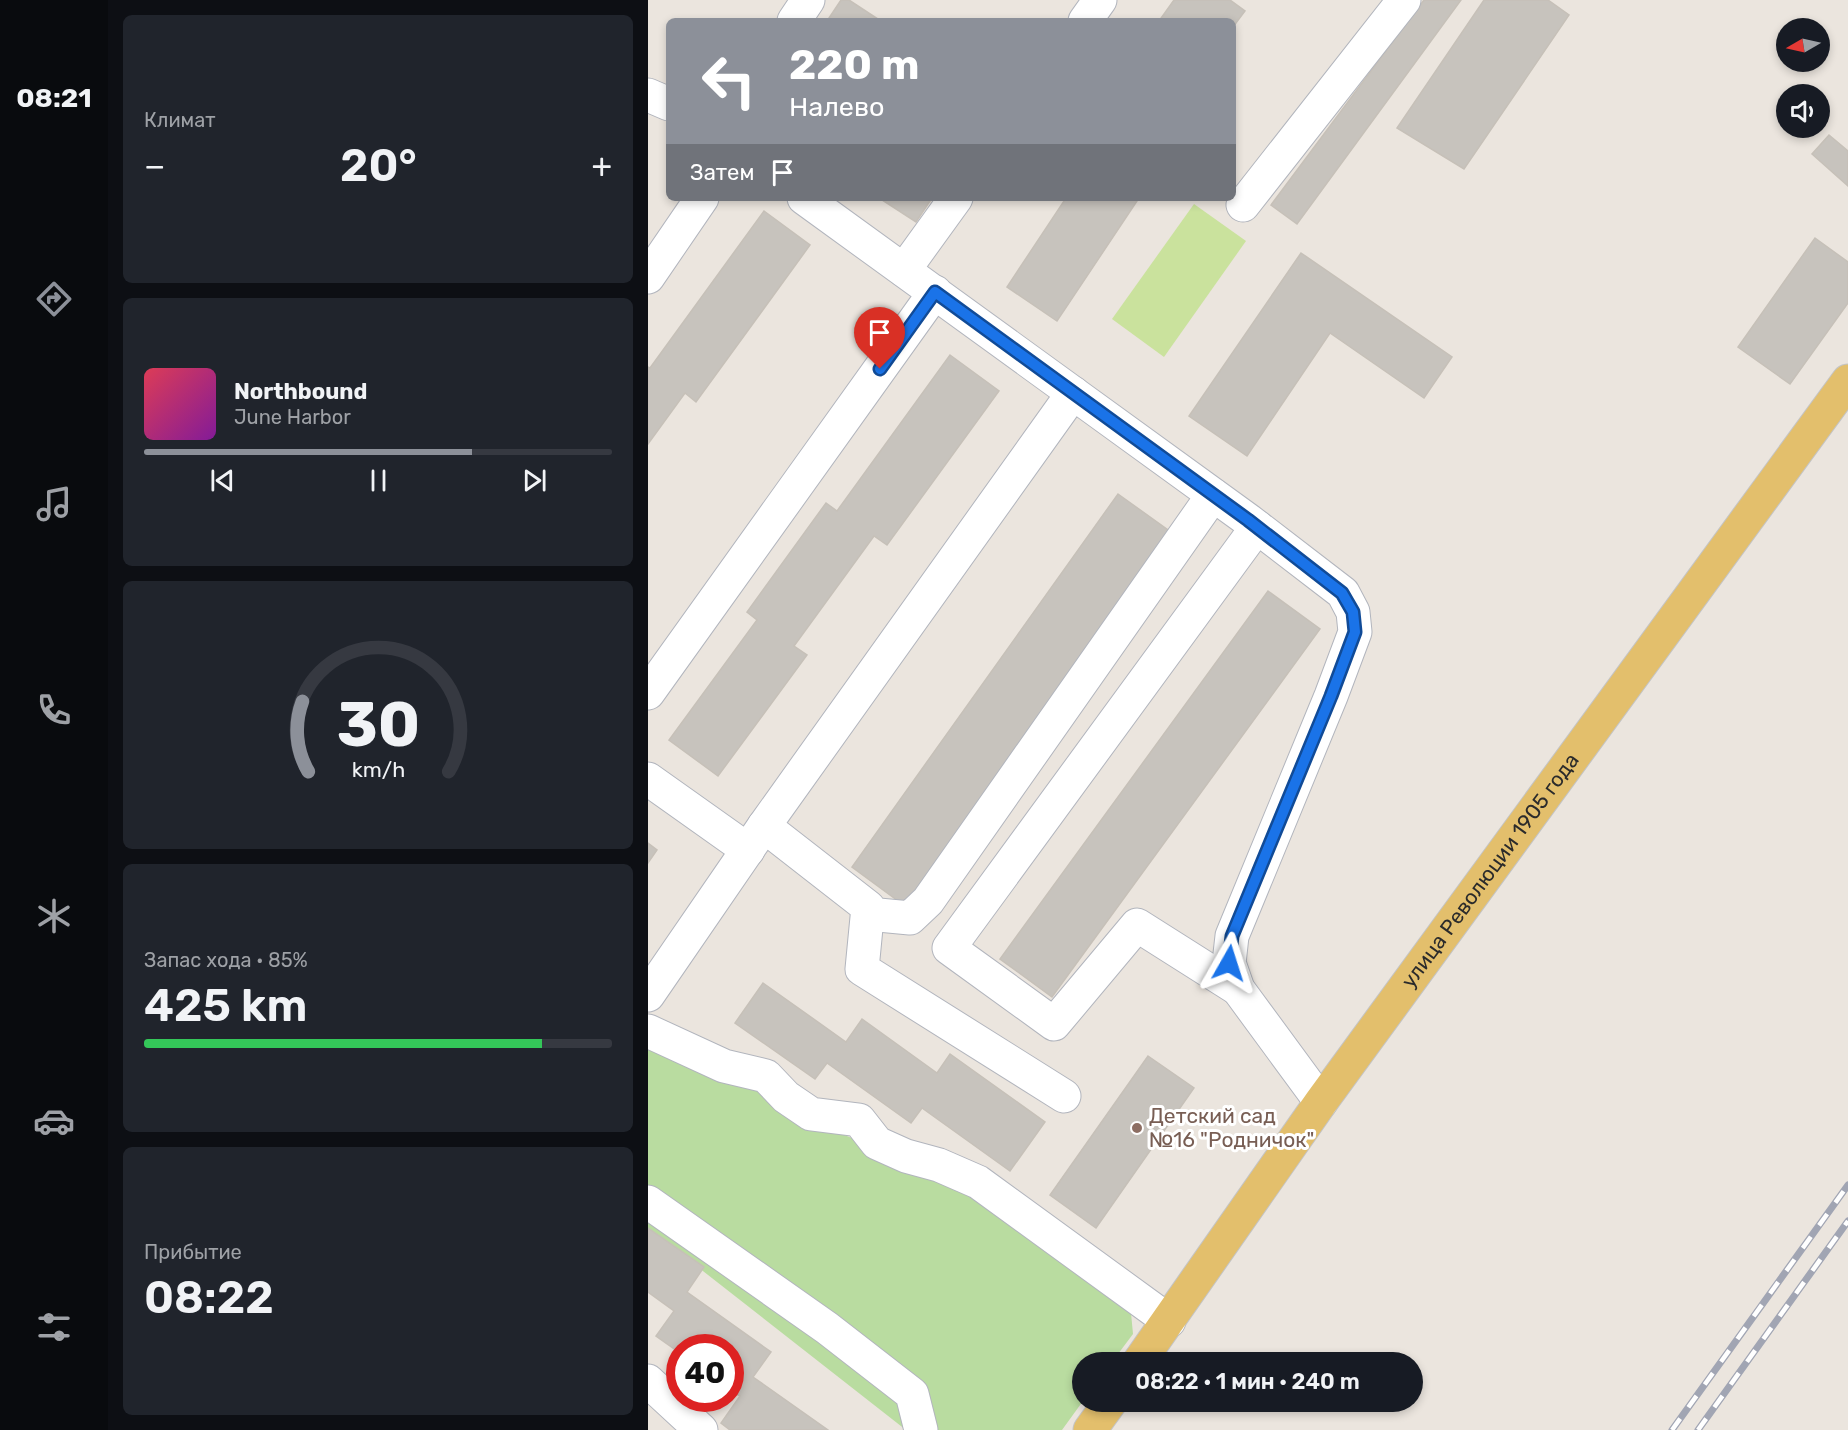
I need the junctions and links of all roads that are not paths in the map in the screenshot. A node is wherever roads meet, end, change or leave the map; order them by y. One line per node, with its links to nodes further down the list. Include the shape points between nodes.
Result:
1 (808, 0): 4 (street)
2 (1100, 0): 5 (street)
3 (1404, 0): 11 (street)
4 (796, 18)
5 (1086, 18)
6 (648, 95): 7 (street)
7 (666, 103)
8 (700, 201): 13 (street)
9 (813, 201): 12 (street)
10 (954, 201): 12 (street)
11 (1243, 205)
12 (904, 270): 14 (street)
13 (648, 277)
14 (935, 292): 16 (street); 19 (street)
15 (1848, 381): 27 (main road, улица Революции 1905 года)
16 (1073, 393): 17 (street); 21 (street)
17 (1214, 495): 18 (street); 22 (street, via 928,901 910,918)
18 (1257, 527): 23 (street, via 1342,593 1353,612 1355,632 1232,936 1229,963); 23 (street, via 949,948 1054,1024 1137,925)
19 (648, 693)
20 (648, 779): 21 (street)
21 (756, 838): 22 (street, via 868,907); 24 (street)
22 (868, 914): 26 (street, via 862,969)
23 (1238, 989): 27 (street)
24 (648, 995)
25 (648, 1031): 29 (street, via 724,1066 766,1076 786,1097 811,1114 859,1120 878,1143 978,1182)
26 (1064, 1096)
27 (1322, 1102): 29 (main road, улица Революции 1905 года)
28 (648, 1202): 34 (street, via 827,1328 912,1394)
29 (1169, 1321): 30 (main road, улица Революции 1905 года)
30 (1146, 1352)
31 (648, 1380): 33 (street)
32 (1103, 1412): 35 (main road)
33 (701, 1430)
34 (921, 1430)
35 (1090, 1430)

